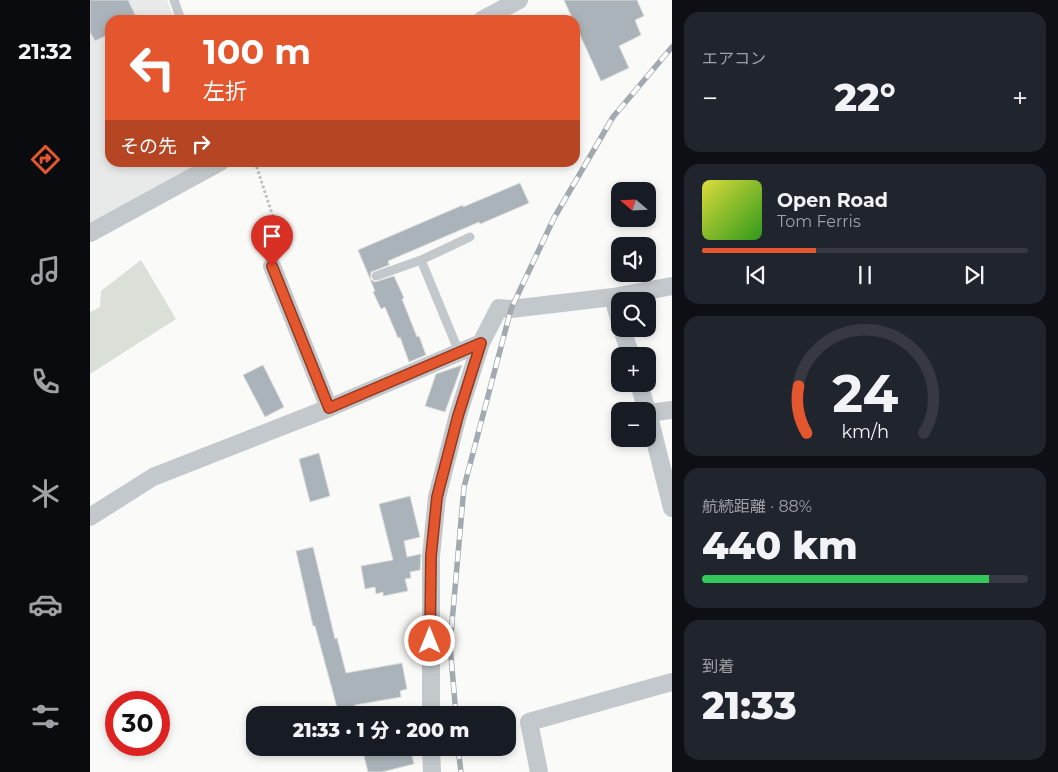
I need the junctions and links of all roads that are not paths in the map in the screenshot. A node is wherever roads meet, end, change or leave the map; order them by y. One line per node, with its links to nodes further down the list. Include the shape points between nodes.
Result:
1 (174, 0): 3 (lane)
2 (519, 0): 4 (street)
3 (179, 15)
4 (491, 15)
5 (211, 167): 6 (street)
6 (90, 233)
7 (470, 237): 8 (lane)
8 (421, 260): 10 (lane); 15 (lane)
9 (272, 266): 16 (street)
10 (376, 276)
11 (672, 286): 12 (street)
12 (640, 292)
13 (611, 297): 14 (street, via 499,308)
14 (481, 343): 15 (street); 23 (street, via 437,497 431,556)
15 (460, 352): 16 (street)
16 (329, 408): 21 (street, via 153,476)
17 (672, 410): 18 (street)
18 (656, 411)
19 (656, 444): 20 (street)
20 (672, 508)
21 (90, 516)
22 (672, 682): 26 (street, via 529,722)
23 (431, 706)
24 (431, 756): 25 (street)
25 (432, 772)
26 (539, 772)

